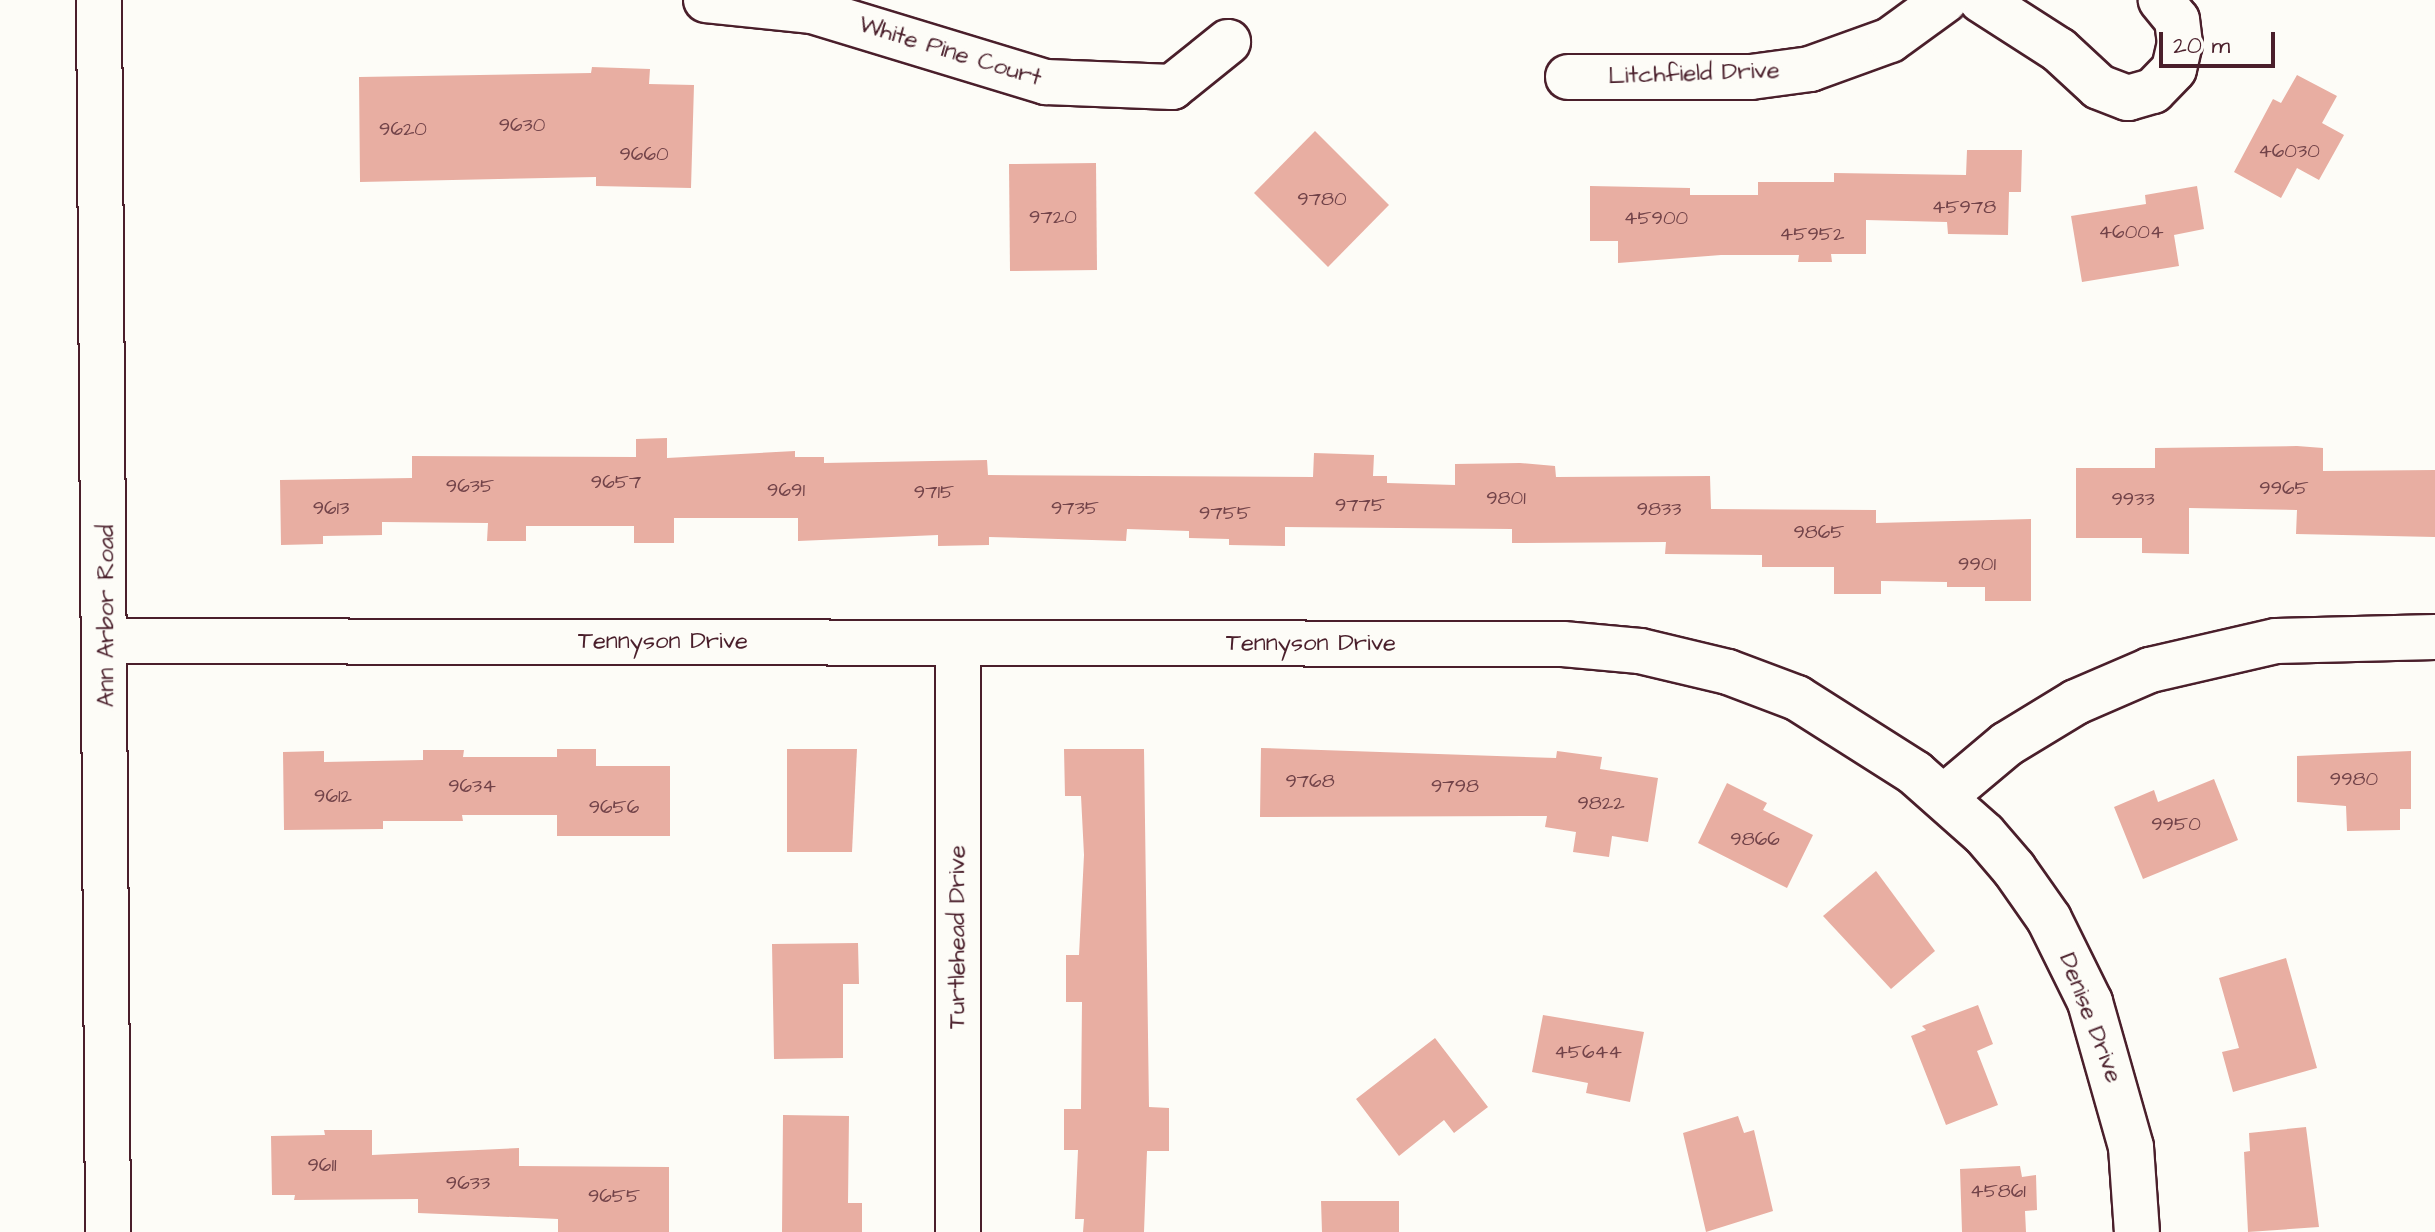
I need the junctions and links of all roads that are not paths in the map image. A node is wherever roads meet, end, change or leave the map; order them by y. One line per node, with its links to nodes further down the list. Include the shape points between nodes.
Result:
1 (99, 0): 9 (street, Ann Arbor Road)
2 (706, 0): 6 (street, White Pine Court, via 812,11 1046,82 1172,87)
3 (1945, 0): 7 (street, Litchfield Drive, via 1890,40 1810,69 1751,77)
4 (1981, 0): 5 (street, via 2059,50 2099,87 2128,98 2153,91 2174,69 2180,44 2177,20)
5 (2161, 0)
6 (1228, 42)
7 (1568, 77)
8 (2435, 637): 11 (street, via 2276,641 2150,670 2076,702 2007,744)
9 (107, 641): 10 (street, Tennyson Drive); 12 (street, Ann Arbor Road)
10 (958, 643): 11 (street, Tennyson Drive, via 1547,644 1640,651 1728,672 1797,698); 13 (street, Turtlehead Drive)
11 (1945, 796): 14 (street, Denise Drive, via 2014,869 2077,974 2117,1084 2131,1147)
12 (108, 1232)
13 (958, 1232)
14 (2137, 1232)

